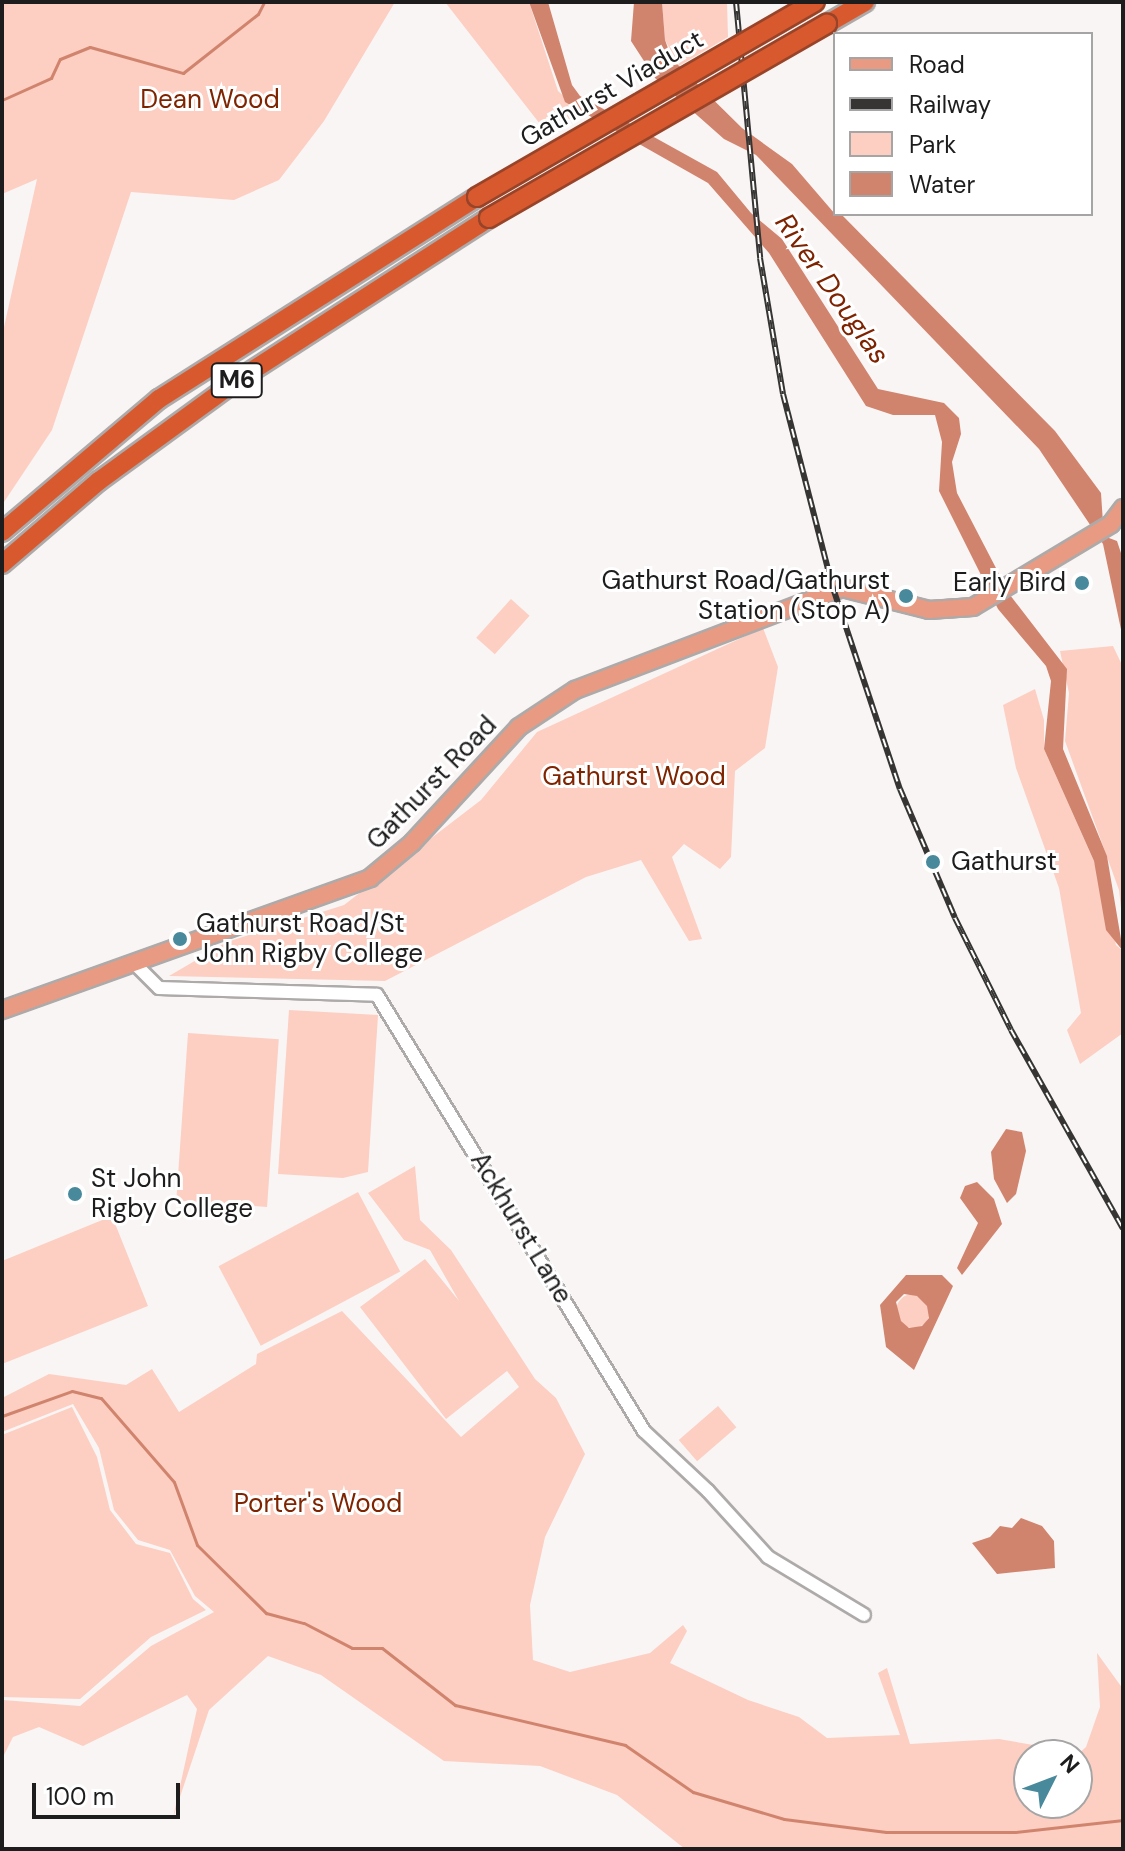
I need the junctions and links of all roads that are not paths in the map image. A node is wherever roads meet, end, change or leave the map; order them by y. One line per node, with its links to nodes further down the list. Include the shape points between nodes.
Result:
1 (815, 2): 4 (highway, Gathurst Viaduct / M6, bridge, via 477,197 159,399)
2 (865, 2): 5 (highway, Gathurst Viaduct / M6, bridge, via 489,218 236,381 99,481)
3 (1123, 508): 6 (main road, Gathurst Road, via 1100,532 986,601 939,612 842,588 559,698 519,727 382,870 341,891 213,930)
4 (2, 532)
5 (2, 564)
6 (135, 964): 7 (main road, Gathurst Road); 8 (street, Ackhurst Lane, via 159,988 377,995 644,1431 768,1557)
7 (2, 1010)
8 (864, 1615)

